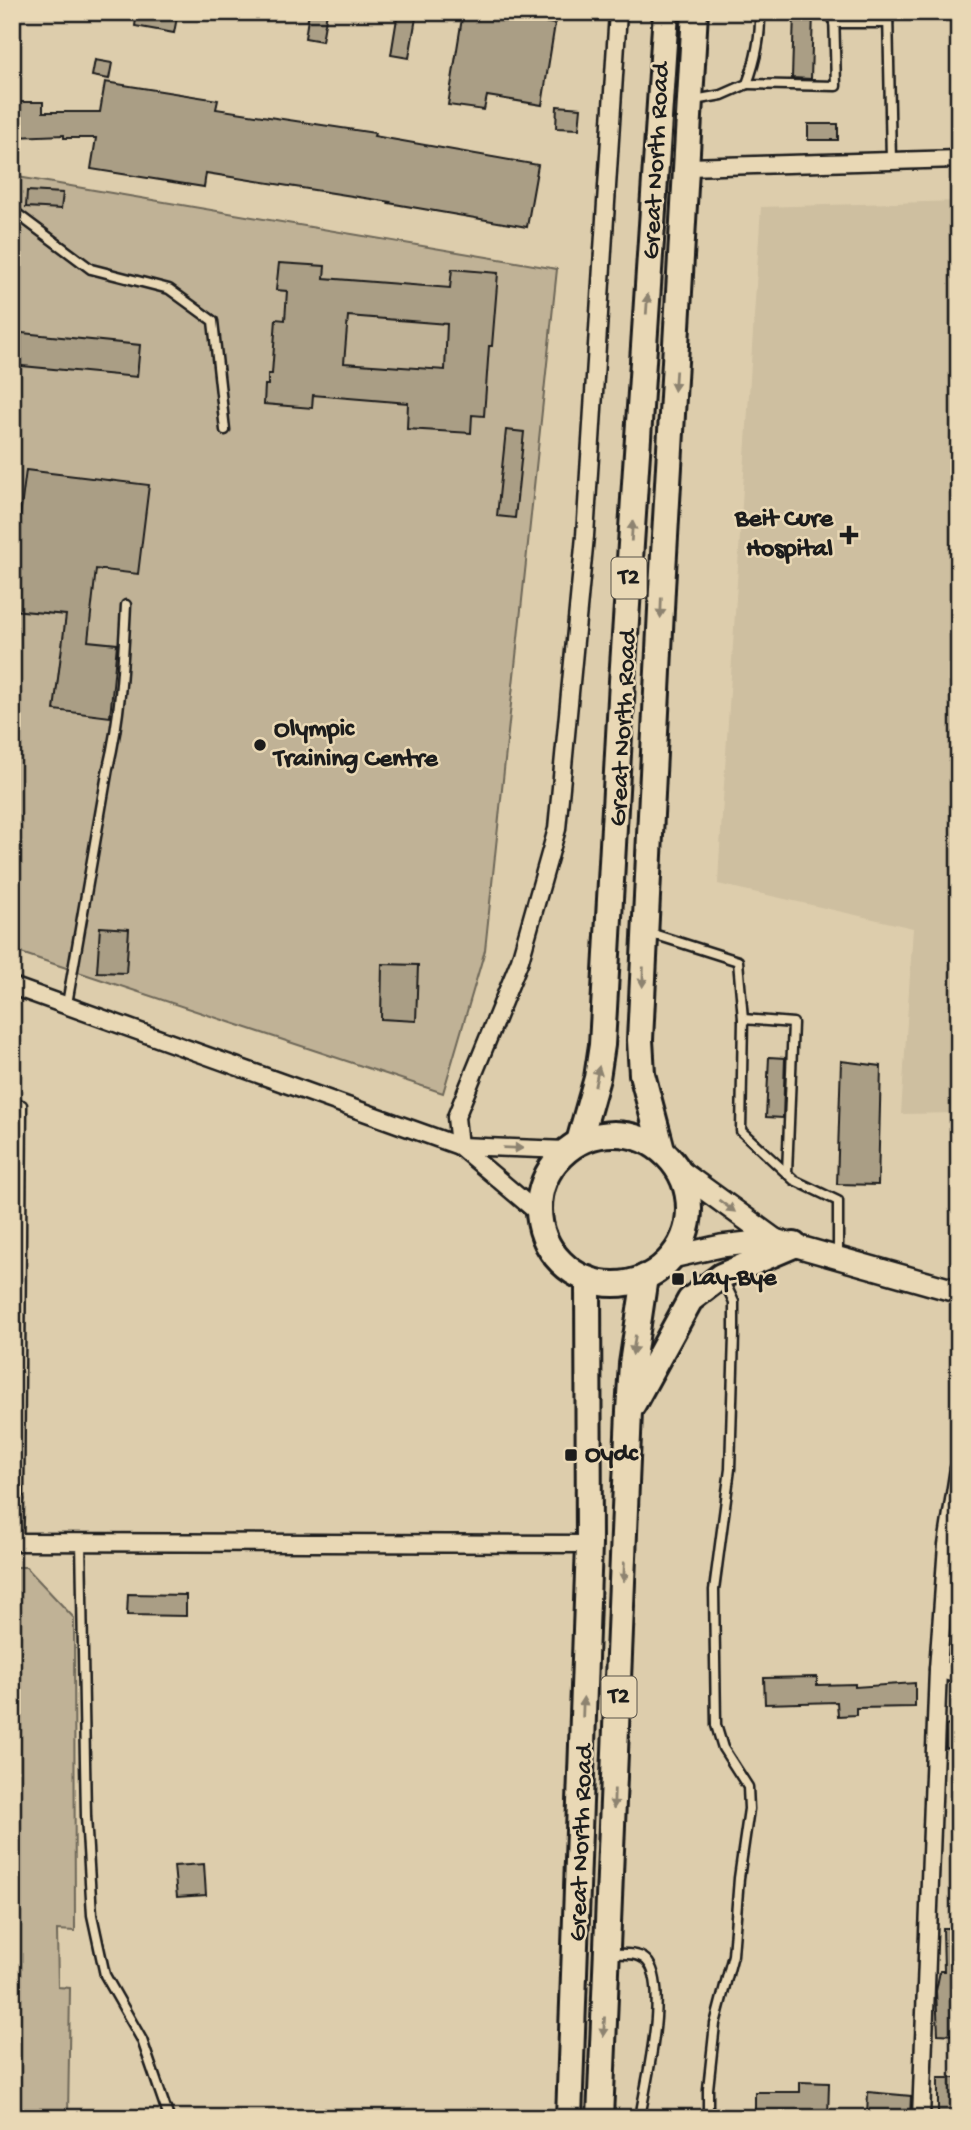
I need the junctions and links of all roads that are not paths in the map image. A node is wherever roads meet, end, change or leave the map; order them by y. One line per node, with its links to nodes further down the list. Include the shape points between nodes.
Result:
1 (618, 12): 22 (street, via 585,536 557,828 520,960 456,1117)
2 (666, 12): 23 (main road, Great North Road / T2, one-way to 2, via 597,1077 602,1045)
3 (695, 12): 10 (main road, Great North Road / T2)
4 (760, 12): 9 (lane, via 761,32)
5 (834, 12): 7 (lane)
6 (888, 12): 8 (lane)
7 (834, 23): 8 (lane); 9 (lane, via 836,86)
8 (888, 23): 12 (lane)
9 (747, 85): 10 (lane)
10 (691, 100): 13 (main road, Great North Road / T2)
11 (959, 159): 12 (street)
12 (891, 161): 13 (street)
13 (688, 167): 17 (main road, Great North Road / T2, one-way to 17)
14 (12, 210): 15 (lane, via 90,269 169,289 212,321)
15 (225, 430)
16 (126, 605): 19 (lane, via 121,697)
17 (645, 931): 20 (lane, via 738,961); 24 (main road, Great North Road / T2, one-way to 24, via 642,1074)
18 (12, 986): 19 (street)
19 (67, 1004): 22 (street)
20 (743, 1019): 26 (lane, via 741,1131); 26 (lane, via 793,1023)
21 (12, 1105): 37 (lane, via 22,1105)
22 (459, 1146): 23 (street, one-way to 23); 27 (street)
23 (573, 1146): 24 (main road, T2, via 607,1134 622,1134); 27 (main road, T2, via 548,1171)
24 (662, 1150): 25 (main road, T2)
25 (680, 1171): 28 (main road, one-way to 28); 29 (main road, T2, via 689,1197 689,1221)
26 (787, 1173): 30 (lane, via 838,1201)
27 (538, 1213): 33 (main road, T2, via 553,1254)
28 (785, 1243): 29 (main road, via 721,1246); 30 (main road); 31 (main road)
29 (672, 1257): 32 (main road, T2)
30 (838, 1258): 34 (main road)
31 (721, 1276): 35 (main road, via 690,1300); 48 (lane, via 734,1302 734,1335 730,1469 714,1590 716,1725 723,1748 748,1787 749,1809 733,1955 715,2024)
32 (645, 1277): 33 (main road, T2, via 616,1284); 35 (main road, Great North Road / T2, one-way to 35)
33 (588, 1279): 40 (main road, Great North Road / T2)
34 (959, 1292)
35 (629, 1411): 43 (main road, Great North Road / T2, one-way to 43)
36 (959, 1468): 41 (street, via 947,1545)
37 (15, 1500): 38 (lane)
38 (15, 1542): 39 (street)
39 (81, 1542): 40 (street); 44 (lane, via 92,1915 105,1975 142,2039)
40 (589, 1544): 45 (main road, Great North Road / T2, one-way to 40)
41 (938, 1669): 42 (street); 49 (street)
42 (959, 1675)
43 (608, 1954): 46 (main road, Great North Road / T2, one-way to 46); 47 (lane, via 644,1958 656,1979 658,2002)
44 (169, 2118)
45 (569, 2118)
46 (600, 2118)
47 (640, 2118)
48 (709, 2118)
49 (922, 2118)

